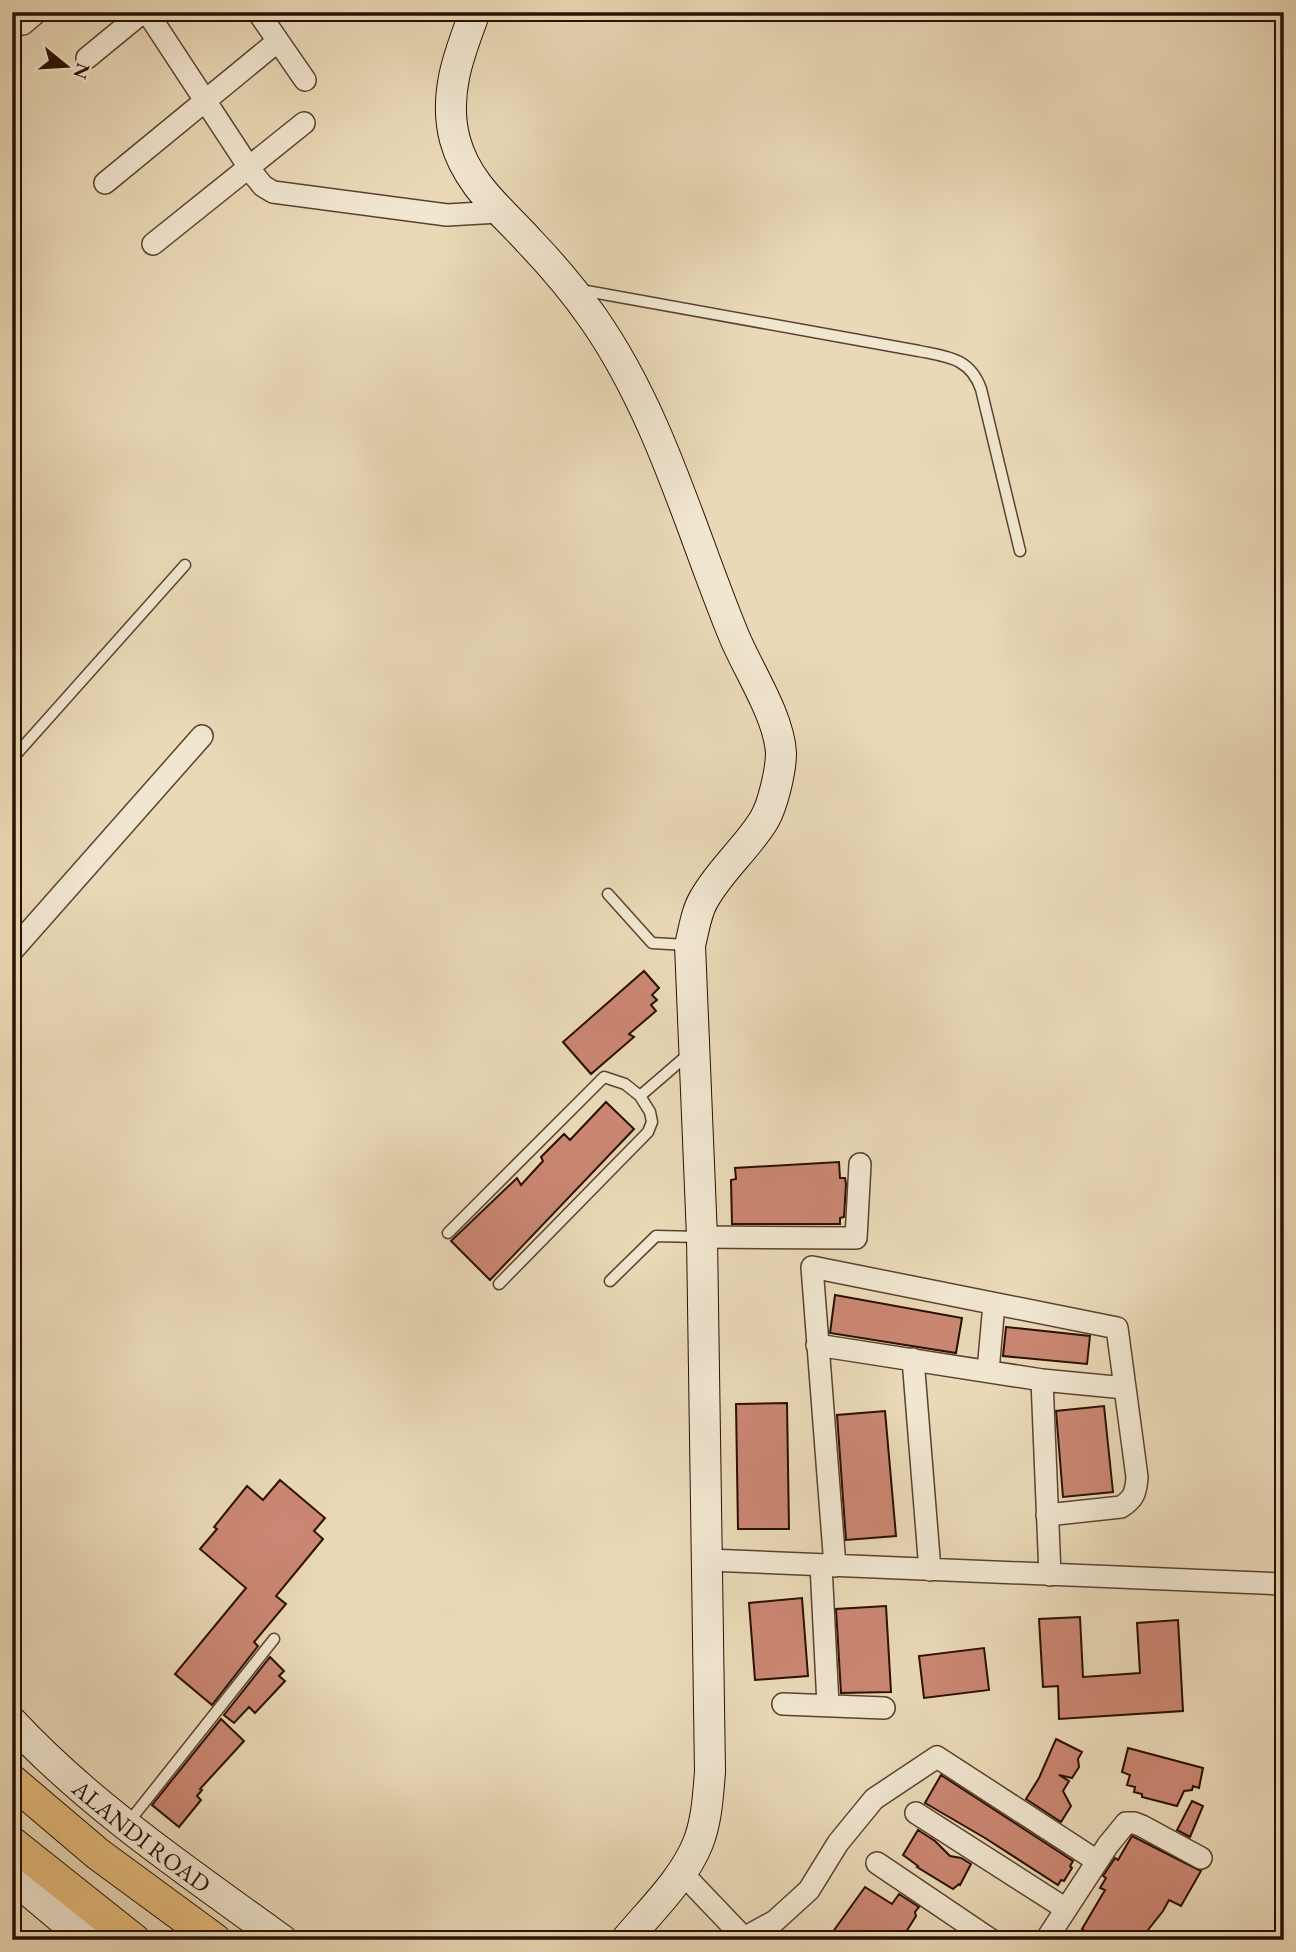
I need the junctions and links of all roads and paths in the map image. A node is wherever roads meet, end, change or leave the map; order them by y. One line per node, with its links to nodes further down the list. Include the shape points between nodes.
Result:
1 (145, 12): 5 (street); 7 (street)
2 (258, 12): 4 (street)
3 (475, 12): 11 (street, via 453,76 451,113 455,141 466,166)
4 (278, 41): 6 (street); 7 (street)
5 (87, 58)
6 (305, 80)
7 (205, 101): 9 (street); 10 (street)
8 (304, 123): 9 (street)
9 (249, 167): 11 (street, via 263,186 282,194 447,215); 12 (street)
10 (105, 183)
11 (499, 212): 13 (street)
12 (153, 244)
13 (570, 288): 14 (lane, via 919,351 969,367 982,389); 19 (street, via 636,390 664,450 781,752 766,818 702,902)
14 (1020, 551)
15 (185, 565): 17 (lane)
16 (202, 736): 20 (street)
17 (12, 759)
18 (608, 894): 19 (lane, via 652,943)
19 (690, 945): 21 (street)
20 (12, 951)
21 (695, 1048): 22 (lane); 25 (street)
22 (640, 1096): 24 (lane, via 625,1084 604,1077); 27 (lane, via 650,1112 648,1132)
23 (860, 1164): 25 (street, via 856,1238)
24 (448, 1233)
25 (702, 1237): 26 (lane, via 656,1237); 35 (street)
26 (610, 1281)
27 (499, 1284)
28 (994, 1304): 29 (street, via 812,1267); 31 (street); 33 (street, via 1117,1328)
29 (817, 1345): 30 (street); 36 (street)
30 (913, 1359): 31 (street); 37 (street)
31 (988, 1371): 32 (street)
32 (1042, 1380): 33 (street); 34 (street)
33 (1125, 1388): 34 (street, via 1137,1477 1130,1501 1121,1507)
34 (1047, 1515): 38 (street)
35 (708, 1560): 36 (street); 52 (street, via 710,1772 698,1842)
36 (828, 1565): 37 (street); 42 (street)
37 (930, 1570): 38 (street)
38 (1050, 1575): 39 (street)
39 (1284, 1584)
40 (274, 1639): 47 (lane)
41 (783, 1704): 42 (street)
42 (828, 1705): 43 (street)
43 (884, 1708)
44 (12, 1722): 47 (street, ALANDI ROAD)
45 (12, 1781): 58 (main road, via 98,1854)
46 (916, 1813): 54 (street)
47 (127, 1824): 59 (street, ALANDI ROAD)
48 (12, 1843): 57 (main road)
49 (1202, 1858): 50 (street, via 1134,1823 1118,1831)
50 (1097, 1861): 54 (street); 55 (street, via 937,1757 874,1798 809,1890 775,1921)
51 (877, 1863): 61 (street)
52 (682, 1873): 55 (street); 60 (street)
53 (12, 1877): 56 (street)
54 (1066, 1909): 62 (street)
55 (745, 1939)
56 (87, 1940)
57 (134, 1940)
58 (215, 1940)
59 (282, 1940)
60 (626, 1940)
61 (990, 1940)
62 (1046, 1940)

